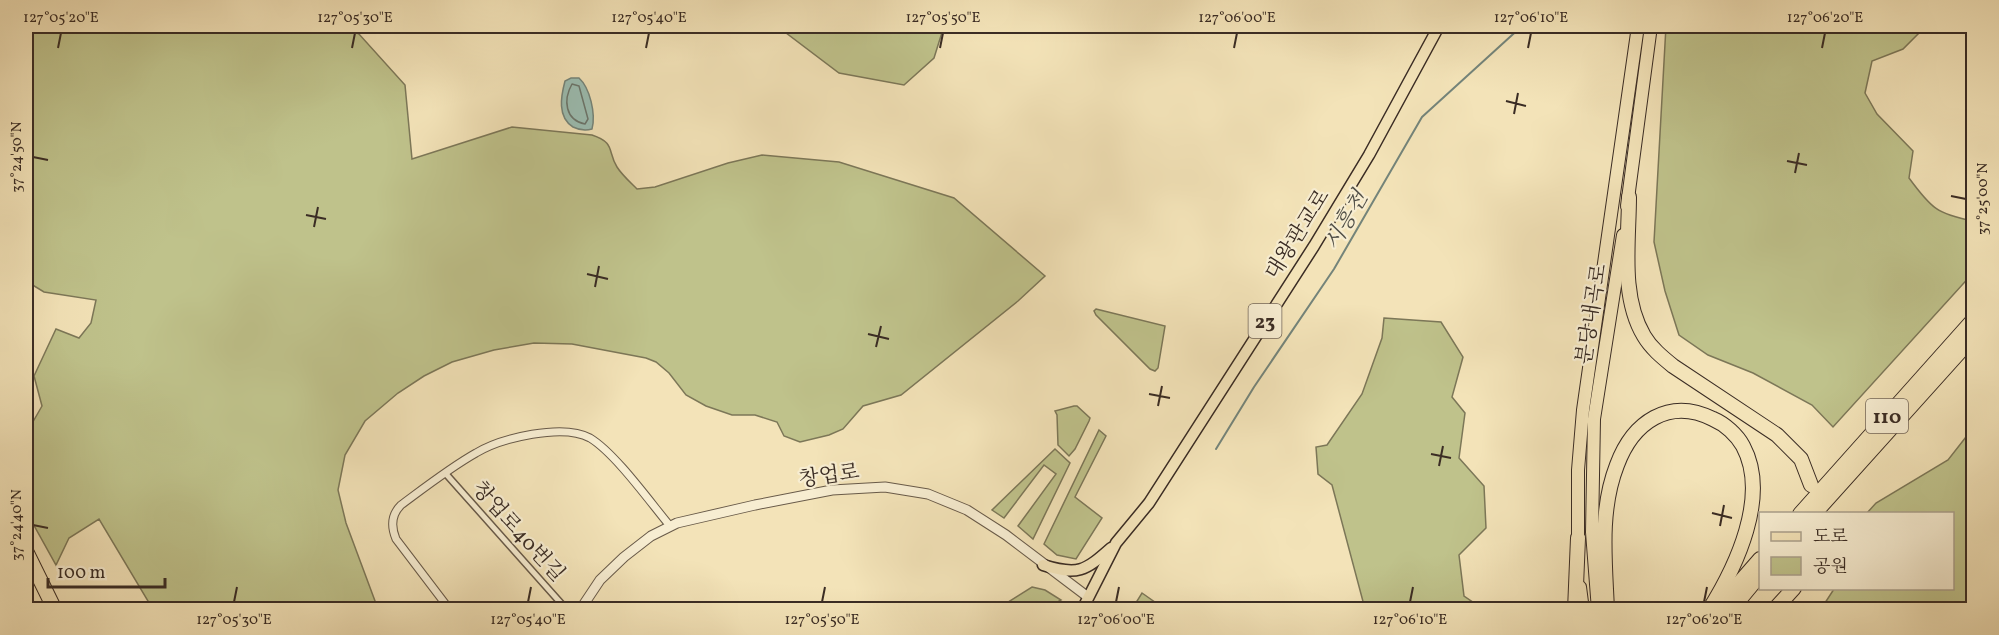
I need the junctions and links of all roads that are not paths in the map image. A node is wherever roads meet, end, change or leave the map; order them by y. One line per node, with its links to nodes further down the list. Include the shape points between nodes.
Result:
1 (1439, 26): 13 (main road, 대왕판교로 / 23, via 1314,246 1149,503)
2 (1638, 26): 12 (highway, 분당내곡로, via 1583,410)
3 (1651, 26): 4 (highway, 분당내곡로)
4 (1629, 197): 8 (highway, via 1629,285 1644,337 1673,366 1790,446 1805,466); 29 (highway, 분당내곡로, via 1594,419 1592,532)
5 (1974, 319): 9 (highway, 110)
6 (1974, 336): 10 (highway, 110)
7 (446, 474): 11 (street, 창업로40번길, via 476,453 506,441 552,432 579,434 609,454); 23 (street, 창업로40번길, via 398,508 393,528 402,547); 24 (street, 창업로40번길)
8 (1811, 485)
9 (1801, 512)
10 (1815, 512)
11 (670, 526): 16 (street, 창업로, via 832,490 893,488 928,494 960,506 1006,535); 25 (street, 창업로, via 624,557 600,580)
12 (1578, 538): 27 (highway); 28 (highway, 분당내곡로)
13 (1116, 543): 16 (main road, via 1084,569 1070,572); 19 (main road, 대왕판교로 / 23)
14 (26, 550): 22 (highway)
15 (1759, 561): 32 (highway)
16 (1043, 565): 19 (street, 창업로)
17 (1759, 577): 33 (highway)
18 (1792, 590): 34 (highway)
19 (1088, 597): 26 (main road, 대왕판교로 / 23)
20 (26, 604): 21 (highway)
21 (28, 609)
22 (57, 609)
23 (450, 609)
24 (567, 609)
25 (580, 609)
26 (1082, 609)
27 (1575, 609)
28 (1583, 609)
29 (1598, 609)
30 (1607, 609): 31 (highway, via 1604,526 1617,465 1628,442 1645,424 1665,413 1688,410 1716,420 1736,437 1747,456 1752,487 1751,508 1738,555)
31 (1709, 609)
32 (1716, 609)
33 (1731, 609)
34 (1774, 609)

